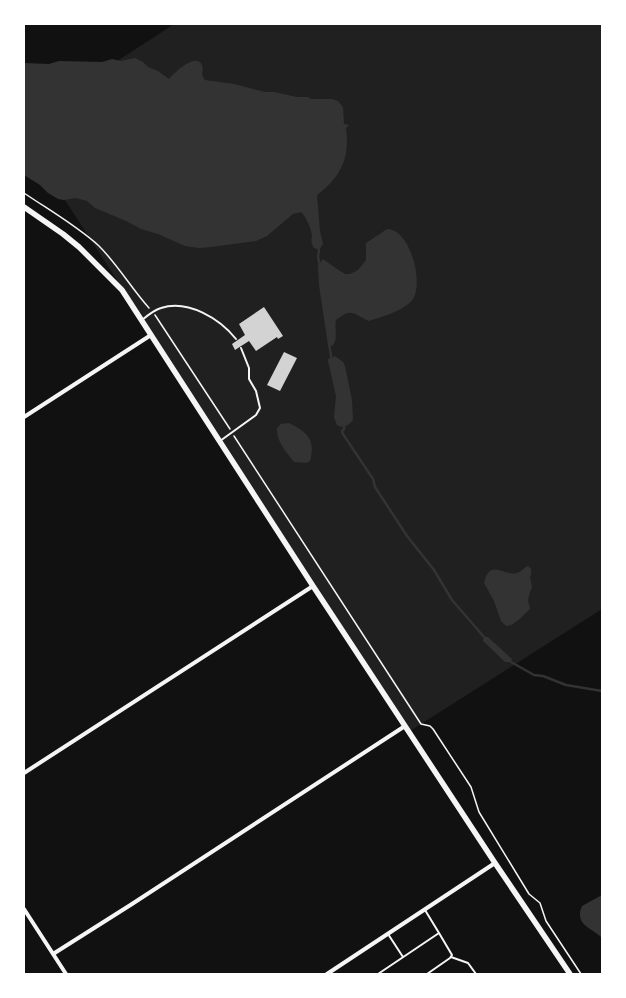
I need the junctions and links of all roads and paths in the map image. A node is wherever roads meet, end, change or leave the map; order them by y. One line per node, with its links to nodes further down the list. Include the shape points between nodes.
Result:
1 (24, 193): 3 (path, via 98,246)
2 (24, 207): 4 (main road, via 79,247 122,290)
3 (152, 312): 4 (lane); 6 (lane, via 172,306 197,310 221,323); 9 (path)
4 (142, 320): 5 (main road)
5 (151, 335): 8 (street); 10 (main road)
6 (236, 339)
7 (242, 348): 9 (lane, via 249,368 249,379 256,391 260,408 256,415)
8 (24, 417)
9 (232, 432): 10 (lane); 28 (path, via 421,724 433,729 471,787 479,812 529,894 540,903 546,922)
10 (219, 441): 11 (main road)
11 (313, 586): 12 (main road); 13 (street)
12 (405, 726): 14 (main road); 19 (street)
13 (24, 773)
14 (495, 863): 16 (street); 27 (main road)
15 (24, 909): 19 (street)
16 (424, 910): 17 (lane); 18 (street)
17 (439, 933): 20 (lane); 21 (lane)
18 (388, 934): 20 (lane); 23 (street)
19 (53, 954): 22 (street)
20 (403, 957): 24 (lane)
21 (451, 957): 25 (lane); 26 (lane, via 468,963)
22 (66, 974)
23 (327, 974)
24 (378, 974)
25 (427, 974)
26 (476, 974)
27 (570, 974)
28 (581, 974)

